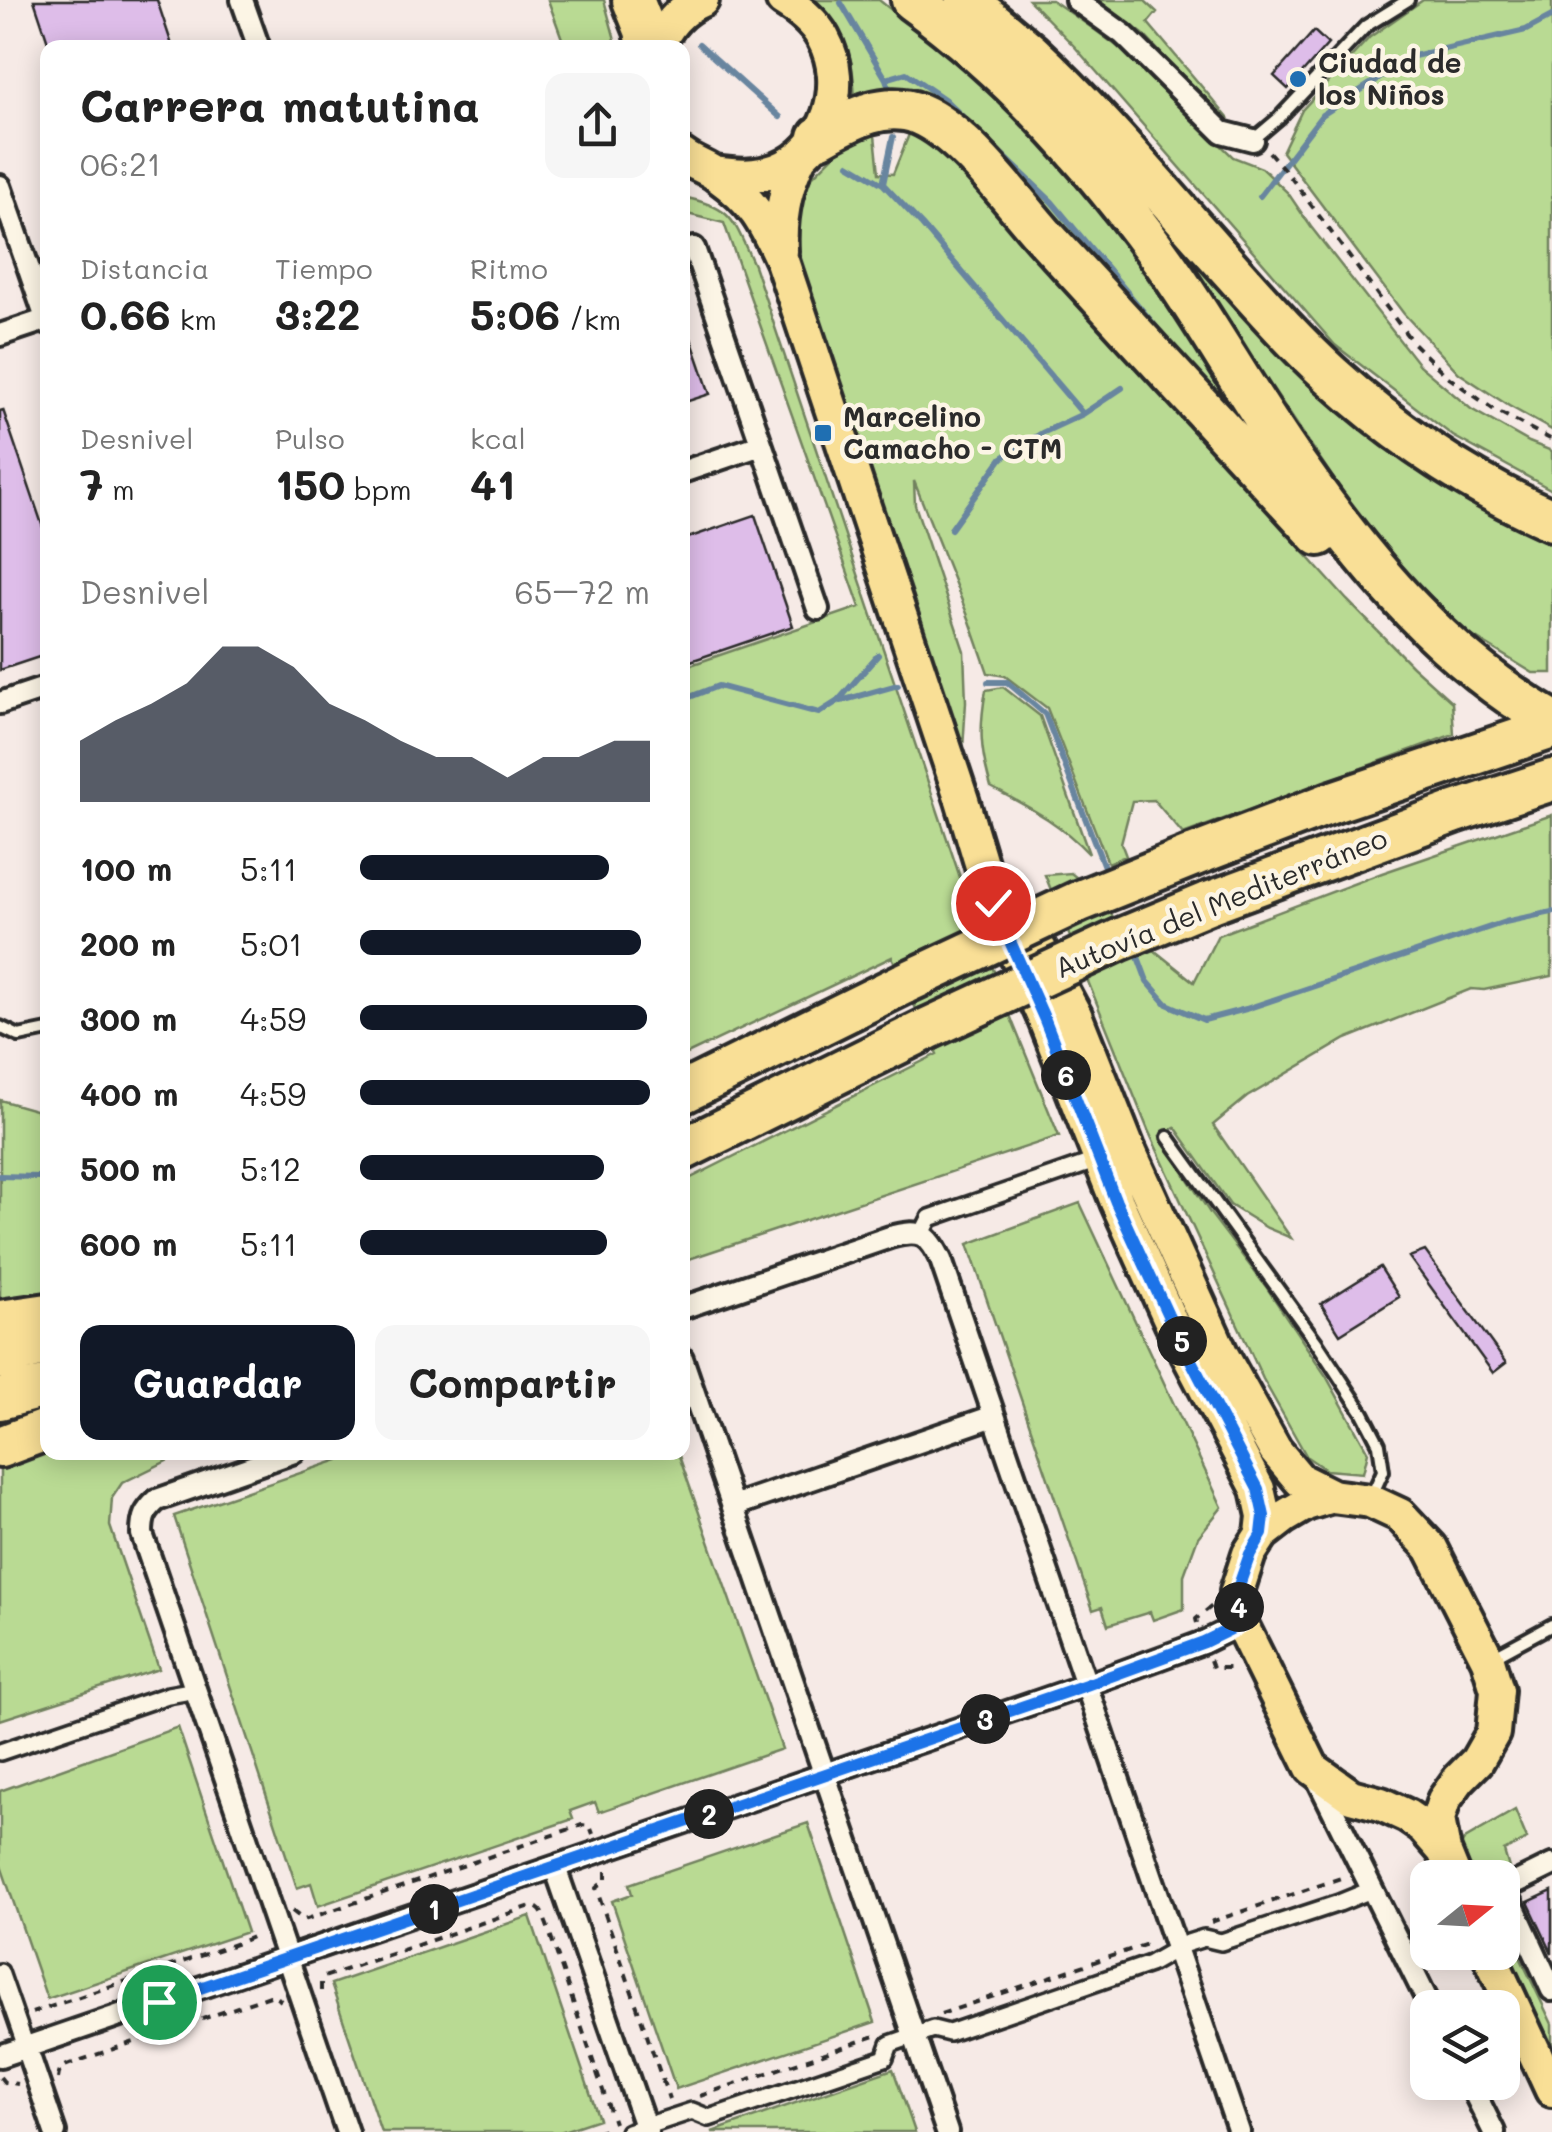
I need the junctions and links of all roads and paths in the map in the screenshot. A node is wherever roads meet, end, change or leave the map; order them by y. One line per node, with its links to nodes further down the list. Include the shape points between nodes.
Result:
1 (242, 0): 11 (street)
2 (633, 0): 10 (highway, via 645,30)
3 (702, 0): 10 (main road)
4 (783, 0): 13 (main road, via 823,37 833,63 831,110)
5 (912, 0): 28 (highway, via 1018,90 1084,160 1164,262 1300,471)
6 (966, 0): 16 (highway, via 1031,54)
7 (1006, 0): 16 (highway, via 1108,110)
8 (1076, 0): 12 (street, via 1123,34 1222,132)
9 (1408, 0): 12 (lane, via 1366,26)
10 (667, 22)
11 (256, 40)
12 (1253, 140)
13 (809, 146): 17 (main road, via 776,170 744,177); 20 (main road, via 785,195); 28 (highway, via 880,108 917,113 956,136 1351,570)
14 (690, 158): 17 (main road)
15 (1275, 158): 24 (path, via 1413,343 1493,409)
16 (1140, 168): 27 (highway, via 1330,375 1435,457)
17 (714, 172): 20 (main road, via 762,218)
18 (0, 186): 21 (street)
19 (694, 248): 25 (street)
20 (782, 260): 39 (main road, via 962,800 1076,1015)
21 (40, 301)
22 (40, 323): 23 (street)
23 (0, 335)
24 (1552, 440)
25 (761, 445): 26 (street); 29 (street)
26 (690, 469)
27 (1552, 520)
28 (1407, 607): 32 (highway)
29 (818, 609)
30 (40, 690): 31 (street)
31 (0, 704)
32 (1552, 725): 36 (highway, Autovía del Mediterráneo, bridge, via 1080,901)
33 (1552, 780): 38 (highway, Autovía del Mediterráneo, bridge, via 1208,903 926,1029)
34 (0, 1027): 35 (lane, via 20,1036)
35 (40, 1032)
36 (690, 1088)
37 (1168, 1137): 54 (lane, via 1363,1413 1379,1444 1383,1471)
38 (690, 1146)
39 (1113, 1154): 40 (street, via 930,1218); 53 (main road, via 1275,1450 1300,1480); 56 (main road, via 1172,1324 1258,1489)
40 (927, 1238): 41 (street, via 890,1236); 49 (street, via 941,1260)
41 (690, 1305)
42 (40, 1315): 43 (highway)
43 (0, 1320)
44 (40, 1346): 45 (highway)
45 (0, 1358)
46 (690, 1381): 55 (street)
47 (40, 1388): 48 (highway)
48 (0, 1399)
49 (994, 1416): 55 (street); 60 (street)
50 (40, 1432): 51 (highway)
51 (0, 1447)
52 (271, 1460): 61 (street, via 158,1500 142,1519)
53 (1332, 1496): 54 (main road); 56 (main road, via 1295,1510)
54 (1370, 1501): 59 (main road, via 1400,1516 1430,1548)
55 (733, 1506): 64 (street)
56 (1262, 1534): 57 (main road, via 1237,1591)
57 (1241, 1624): 60 (street); 63 (main road)
58 (1552, 1625): 59 (lane)
59 (1488, 1660): 65 (main road, via 1497,1690 1493,1733)
60 (1086, 1685): 64 (street); 75 (street)
61 (196, 1690): 62 (street); 74 (street)
62 (0, 1752)
63 (1312, 1768): 66 (main road, via 1351,1796); 73 (street)
64 (825, 1774): 67 (street); 83 (street)
65 (1459, 1779): 66 (main road); 69 (main road, via 1438,1819)
66 (1381, 1804): 68 (main road, via 1422,1827)
67 (600, 1852): 71 (street); 74 (path, via 590,1826 582,1825 304,1920 291,1909); 90 (path, via 608,1874 596,1888)
68 (1447, 1860)
69 (1449, 1860)
70 (1552, 1865): 80 (street, via 1505,1888)
71 (556, 1867): 76 (street); 91 (street)
72 (1345, 1876): 75 (path)
73 (1371, 1890): 75 (street, via 1220,1942); 79 (street)
74 (274, 1915): 76 (street); 82 (path, via 256,1922 257,1933 238,1943)
75 (1174, 1941): 83 (path); 83 (street, via 1150,1964 949,2033); 96 (street)
76 (288, 1958): 81 (street); 84 (street)
77 (1496, 1970): 88 (main road)
78 (0, 1972): 82 (street)
79 (1422, 1990)
80 (1552, 1990)
81 (302, 1998): 87 (path, via 288,2004 270,1996 78,2060); 91 (path, via 321,1992 324,1977 536,1906); 93 (street)
82 (16, 2019): 84 (street)
83 (912, 2030): 90 (path); 90 (street, via 890,2044 885,2058 727,2112 709,2118); 95 (street)
84 (26, 2048): 85 (street); 87 (street)
85 (0, 2056)
86 (0, 2078): 87 (path, via 24,2091)
87 (40, 2089): 92 (street)
88 (1552, 2090)
89 (1478, 2100): 97 (street)
90 (673, 2111): 91 (street)
91 (632, 2127): 94 (path)
92 (55, 2132)
93 (347, 2132)
94 (596, 2132)
95 (947, 2132)
96 (1239, 2132)
97 (1494, 2132)

